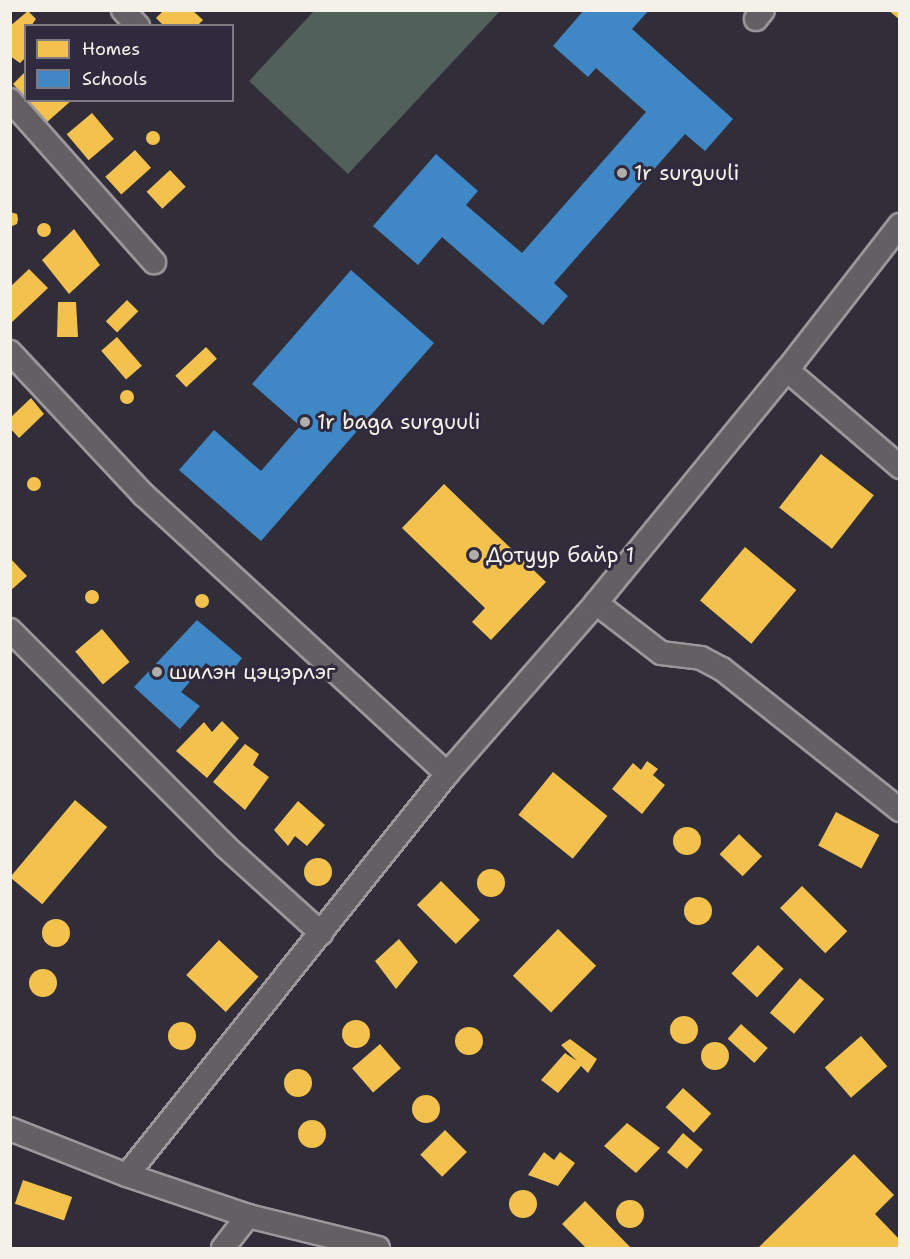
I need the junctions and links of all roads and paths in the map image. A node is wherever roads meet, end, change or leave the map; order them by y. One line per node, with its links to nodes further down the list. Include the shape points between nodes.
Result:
1 (123, 10): 2 (street)
2 (136, 24)
3 (10, 100): 5 (street)
4 (900, 225): 7 (street)
5 (154, 262)
6 (10, 352): 11 (street, via 144,495)
7 (787, 370): 8 (street); 9 (street)
8 (900, 467)
9 (596, 603): 11 (street); 12 (street, via 661,653 701,658 722,669)
10 (10, 630): 13 (street, via 225,846)
11 (447, 774): 13 (street)
12 (900, 810)
13 (321, 933): 15 (street)
14 (10, 1130): 15 (street)
15 (127, 1175): 16 (street)
16 (248, 1216): 17 (street); 18 (street)
17 (223, 1248)
18 (378, 1248)

